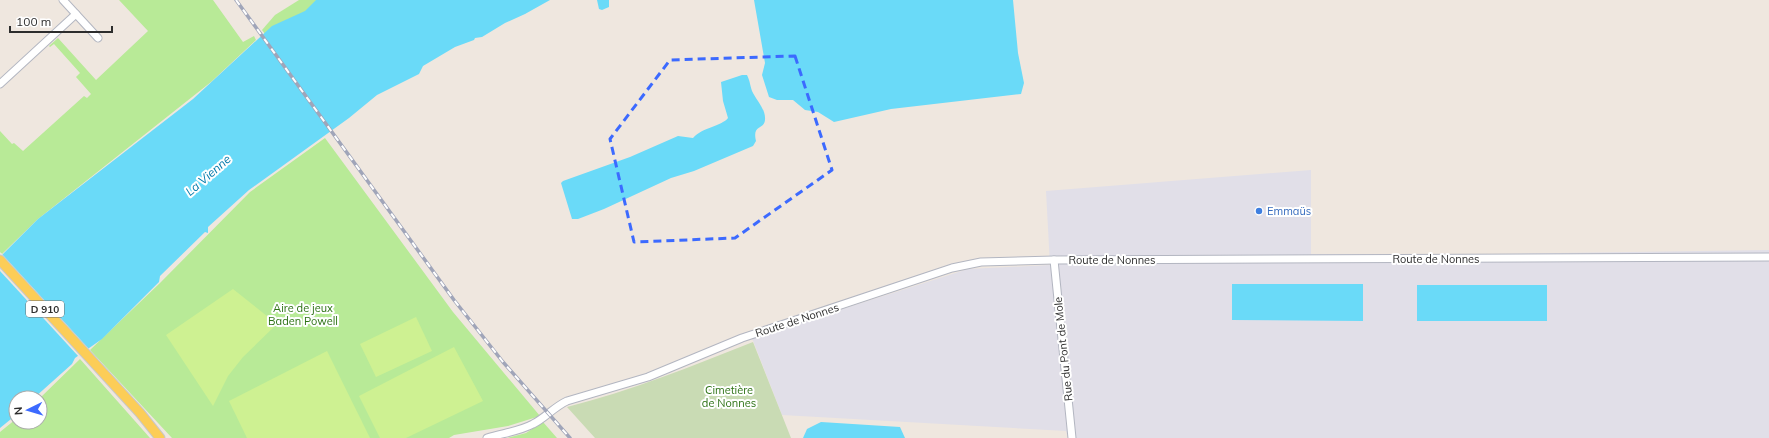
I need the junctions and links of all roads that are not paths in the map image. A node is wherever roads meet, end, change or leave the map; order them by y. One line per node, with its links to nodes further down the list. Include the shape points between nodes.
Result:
1 (63, 0): 2 (street)
2 (76, 14): 3 (street); 4 (street)
3 (98, 38)
4 (0, 84)
5 (1769, 257): 7 (street, Route de Nonnes)
6 (0, 260): 8 (main road, D 910)
7 (1054, 260): 11 (street, Route de Nonnes, via 981,262 952,268 742,338 648,377 567,401 528,427); 12 (street, Rue du Pont de Mole)
8 (140, 413): 9 (main road, D 910); 10 (main road, D 910)
9 (160, 438)
10 (167, 438)
11 (487, 438)
12 (1072, 438)

